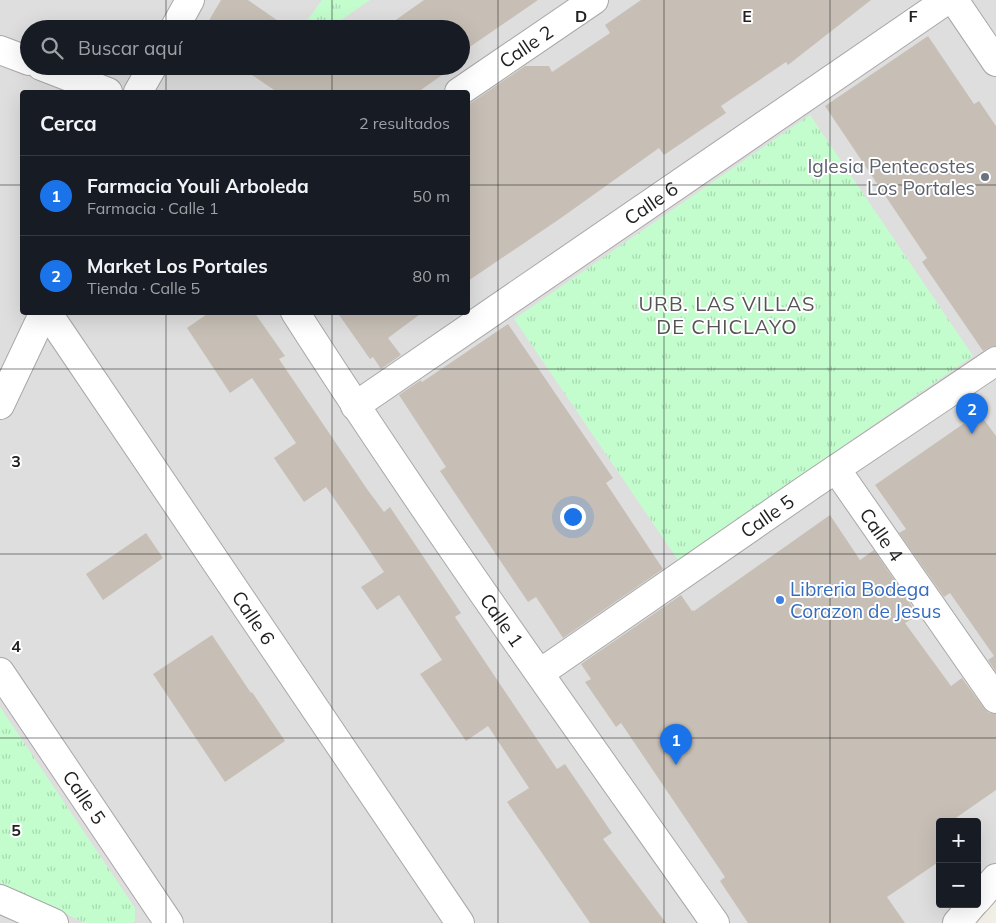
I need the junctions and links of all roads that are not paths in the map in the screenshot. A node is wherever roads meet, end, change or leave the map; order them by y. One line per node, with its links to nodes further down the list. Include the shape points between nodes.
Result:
1 (190, 0): 5 (street)
2 (594, 0): 13 (street, Calle 2)
3 (947, 0): 19 (street, Calle 6)
4 (954, 0): 8 (street)
5 (179, 20)
6 (0, 50): 7 (street)
7 (20, 58)
8 (996, 62)
9 (64, 75): 11 (street)
10 (148, 75): 12 (street)
11 (103, 90)
12 (139, 90)
13 (462, 90)
14 (44, 315): 18 (street)
15 (47, 315): 30 (street, Calle 6)
16 (297, 315): 19 (street, Calle 1)
17 (996, 361): 20 (street, Calle 5)
18 (0, 406)
19 (355, 406): 22 (street, Calle 1)
20 (836, 469): 22 (street, Calle 5); 23 (street, Calle 4)
21 (0, 672): 29 (street, Calle 5)
22 (540, 674): 31 (street, Calle 1)
23 (996, 698)
24 (996, 878): 25 (street)
25 (981, 895)
26 (0, 899): 28 (street)
27 (970, 908): 32 (street)
28 (54, 923)
29 (169, 923)
30 (460, 923)
31 (715, 923)
32 (957, 923)

